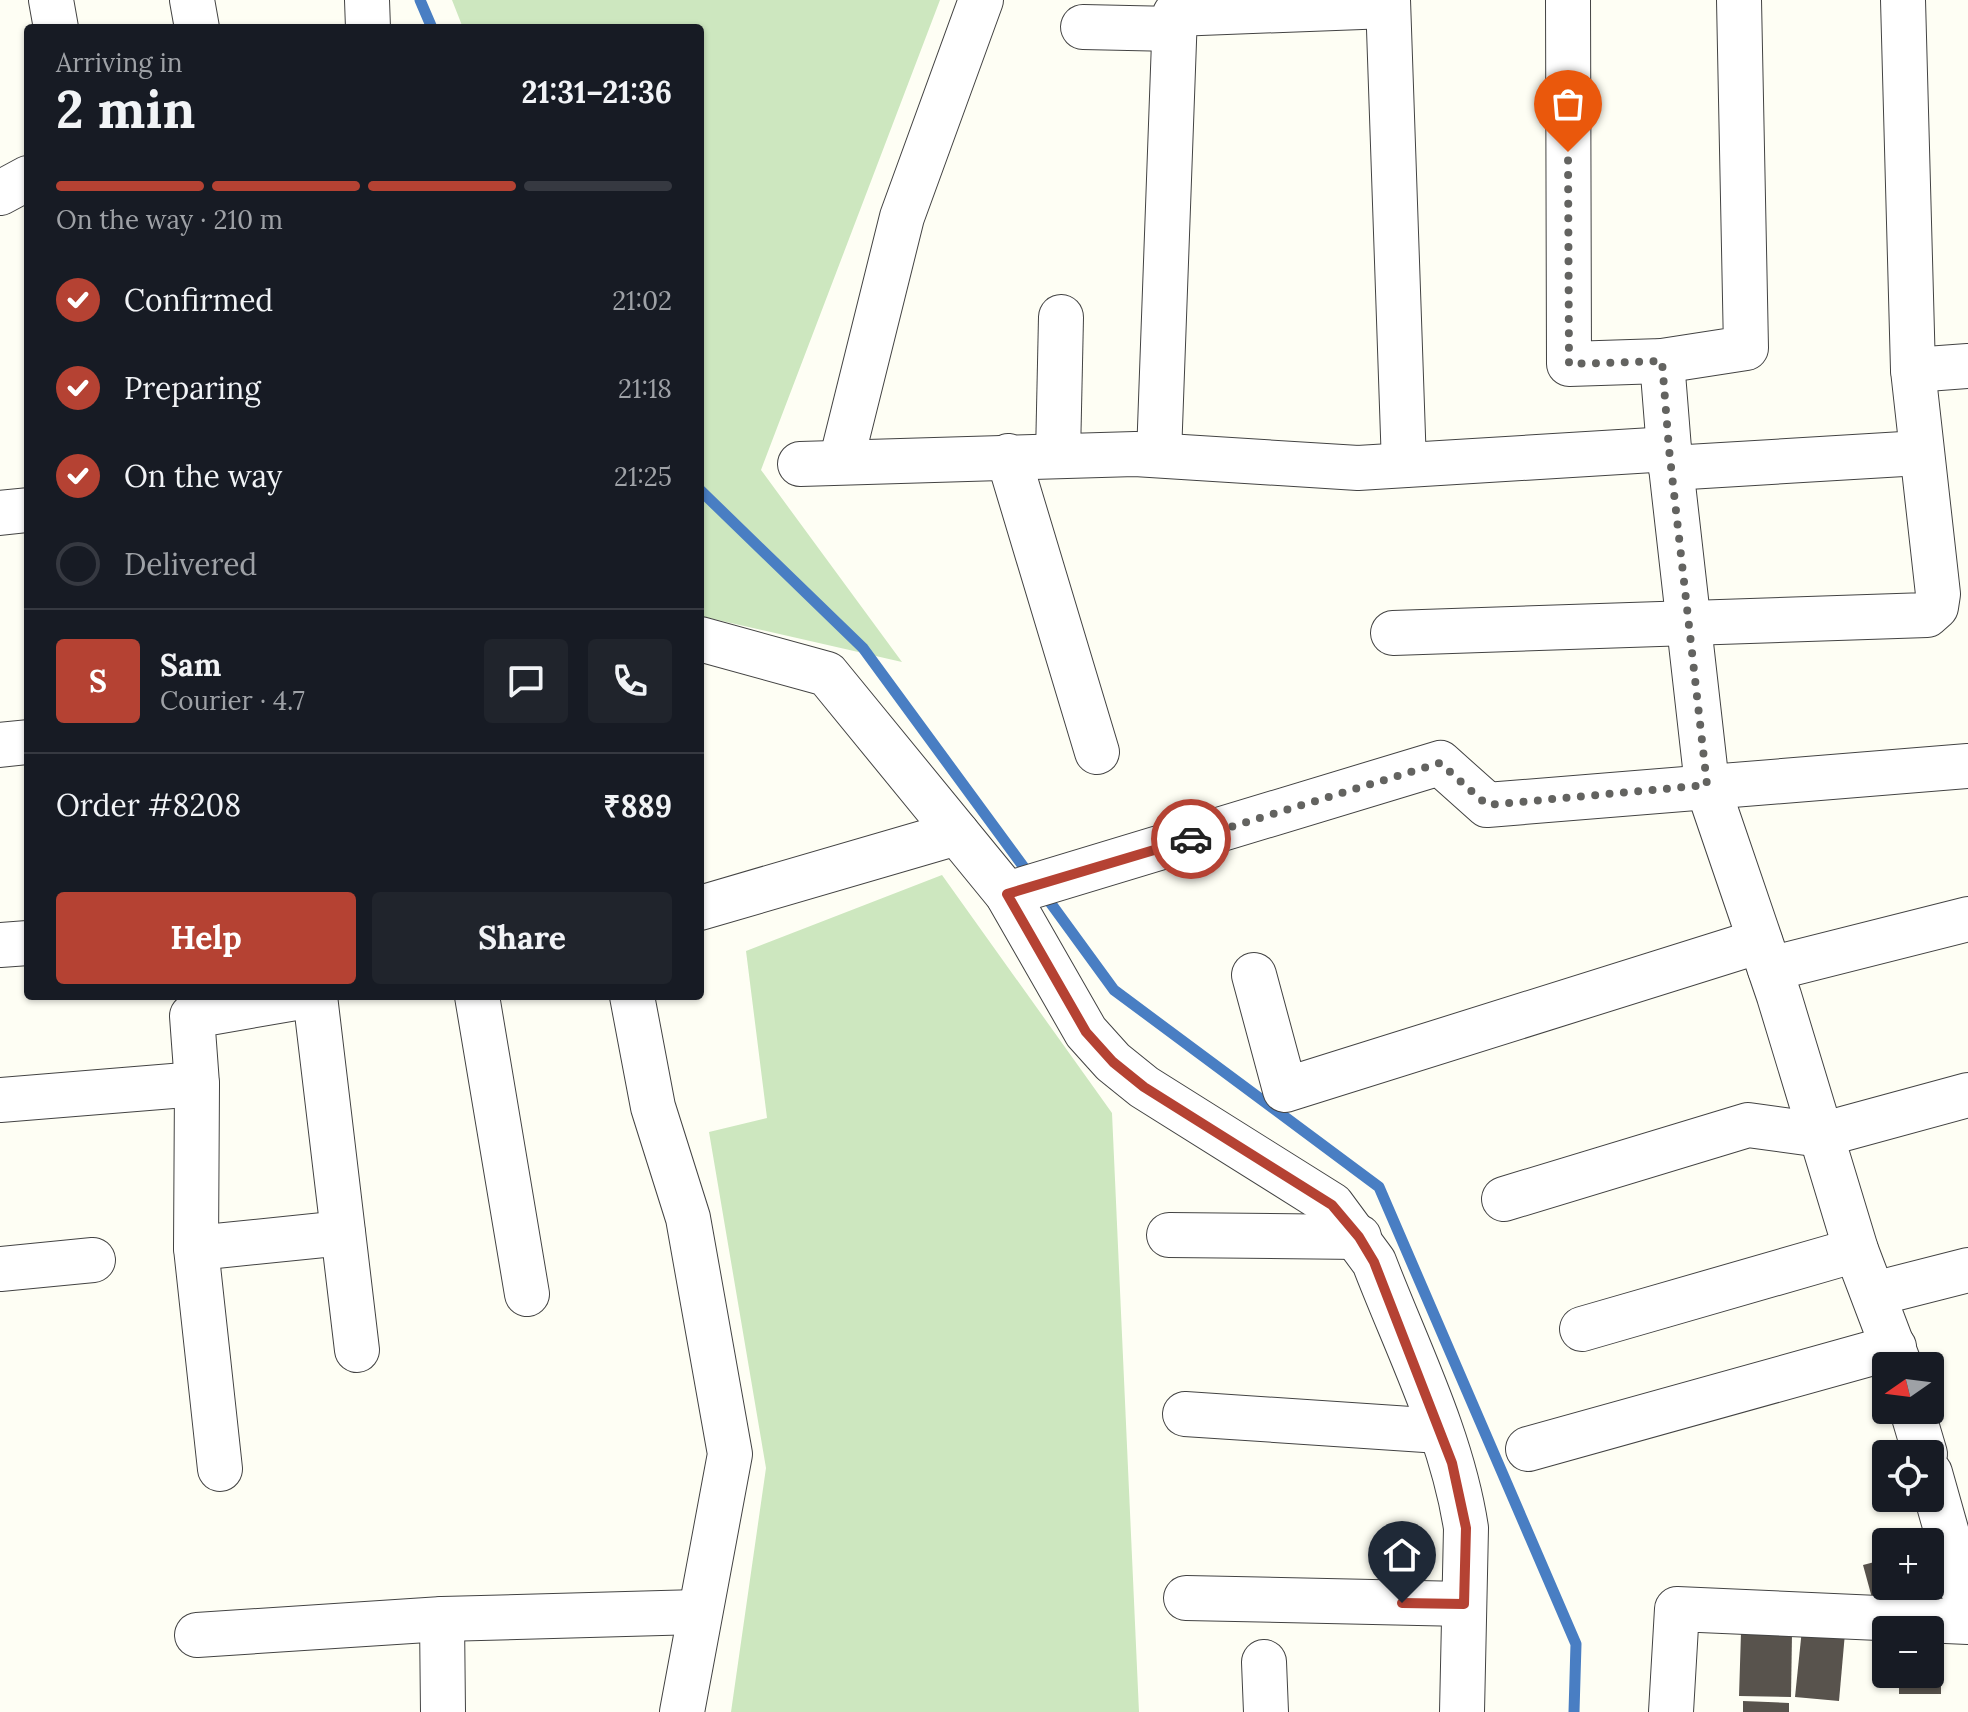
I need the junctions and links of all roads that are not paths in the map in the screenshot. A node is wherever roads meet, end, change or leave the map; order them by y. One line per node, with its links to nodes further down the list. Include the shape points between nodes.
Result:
1 (51, 0): 9 (street)
2 (192, 0): 10 (street)
3 (367, 0): 11 (street)
4 (981, 0): 21 (street, via 821,463)
5 (1568, 0): 15 (street, via 1569,364)
6 (1739, 0): 15 (street, via 1746,348)
7 (1903, 0): 17 (street)
8 (1388, 3): 13 (street, via 1175,14); 23 (street)
9 (55, 24)
10 (196, 24)
11 (368, 24)
12 (1083, 27): 13 (street)
13 (1174, 29): 20 (street)
14 (1061, 317): 19 (street)
15 (1662, 361): 22 (street)
16 (1968, 366): 17 (street)
17 (1913, 370): 18 (street)
18 (1920, 453): 22 (street); 26 (street, via 1938,594 1936,607 1927,615)
19 (1058, 455): 20 (street); 21 (street)
20 (1159, 455): 23 (street, via 1358,468)
21 (1008, 456): 31 (street)
22 (1670, 459): 23 (street); 26 (street)
23 (1404, 465)
24 (24, 510): 25 (street)
25 (0, 513)
26 (1688, 621): 27 (street); 33 (street)
27 (1393, 633)
28 (704, 640): 34 (street, via 827,674)
29 (24, 742): 30 (street)
30 (0, 745)
31 (1097, 752)
32 (1968, 766): 33 (street)
33 (1707, 785): 35 (street, via 1487,805 1440,763); 40 (street)
34 (957, 833): 35 (street); 36 (street)
35 (1007, 894): 53 (street, via 1086,1032 1113,1062 1332,1205)
36 (704, 907)
37 (1968, 919): 40 (street)
38 (24, 943): 39 (street)
39 (0, 945)
40 (1765, 955): 41 (street, via 1285,1090); 49 (street)
41 (1254, 975)
42 (284, 1000): 46 (street, via 192,1016)
43 (315, 1000): 51 (street)
44 (478, 1000): 59 (street)
45 (633, 1000): 73 (street, via 653,1107 688,1218 730,1454)
46 (197, 1084): 48 (street); 54 (street)
47 (1968, 1095): 49 (street)
48 (0, 1100)
49 (1821, 1135): 50 (street, via 1748,1125); 55 (street)
50 (1504, 1199)
51 (343, 1233): 54 (street); 62 (street)
52 (1169, 1235): 53 (street)
53 (1359, 1237): 66 (street, via 1374,1262)
54 (196, 1248): 68 (street)
55 (1856, 1250): 60 (street); 61 (street)
56 (93, 1260): 57 (street)
57 (0, 1269)
58 (1968, 1270): 60 (street)
59 (527, 1294)
60 (1874, 1294): 63 (street)
61 (1582, 1329)
62 (357, 1350)
63 (1896, 1352)
64 (1872, 1362): 67 (street)
65 (1185, 1414): 66 (street)
66 (1440, 1431): 71 (street, via 1466,1528)
67 (1528, 1449)
68 (220, 1469)
69 (1941, 1512): 72 (street)
70 (1186, 1598): 71 (street)
71 (1464, 1604): 81 (street)
72 (1968, 1608)
73 (698, 1612): 74 (street); 79 (street)
74 (442, 1619): 76 (street); 78 (street)
75 (1968, 1622): 82 (street, via 1677,1609)
76 (197, 1635)
77 (1264, 1662): 80 (street)
78 (443, 1712)
79 (682, 1712)
80 (1266, 1712)
81 (1462, 1712)
82 (1671, 1712)

